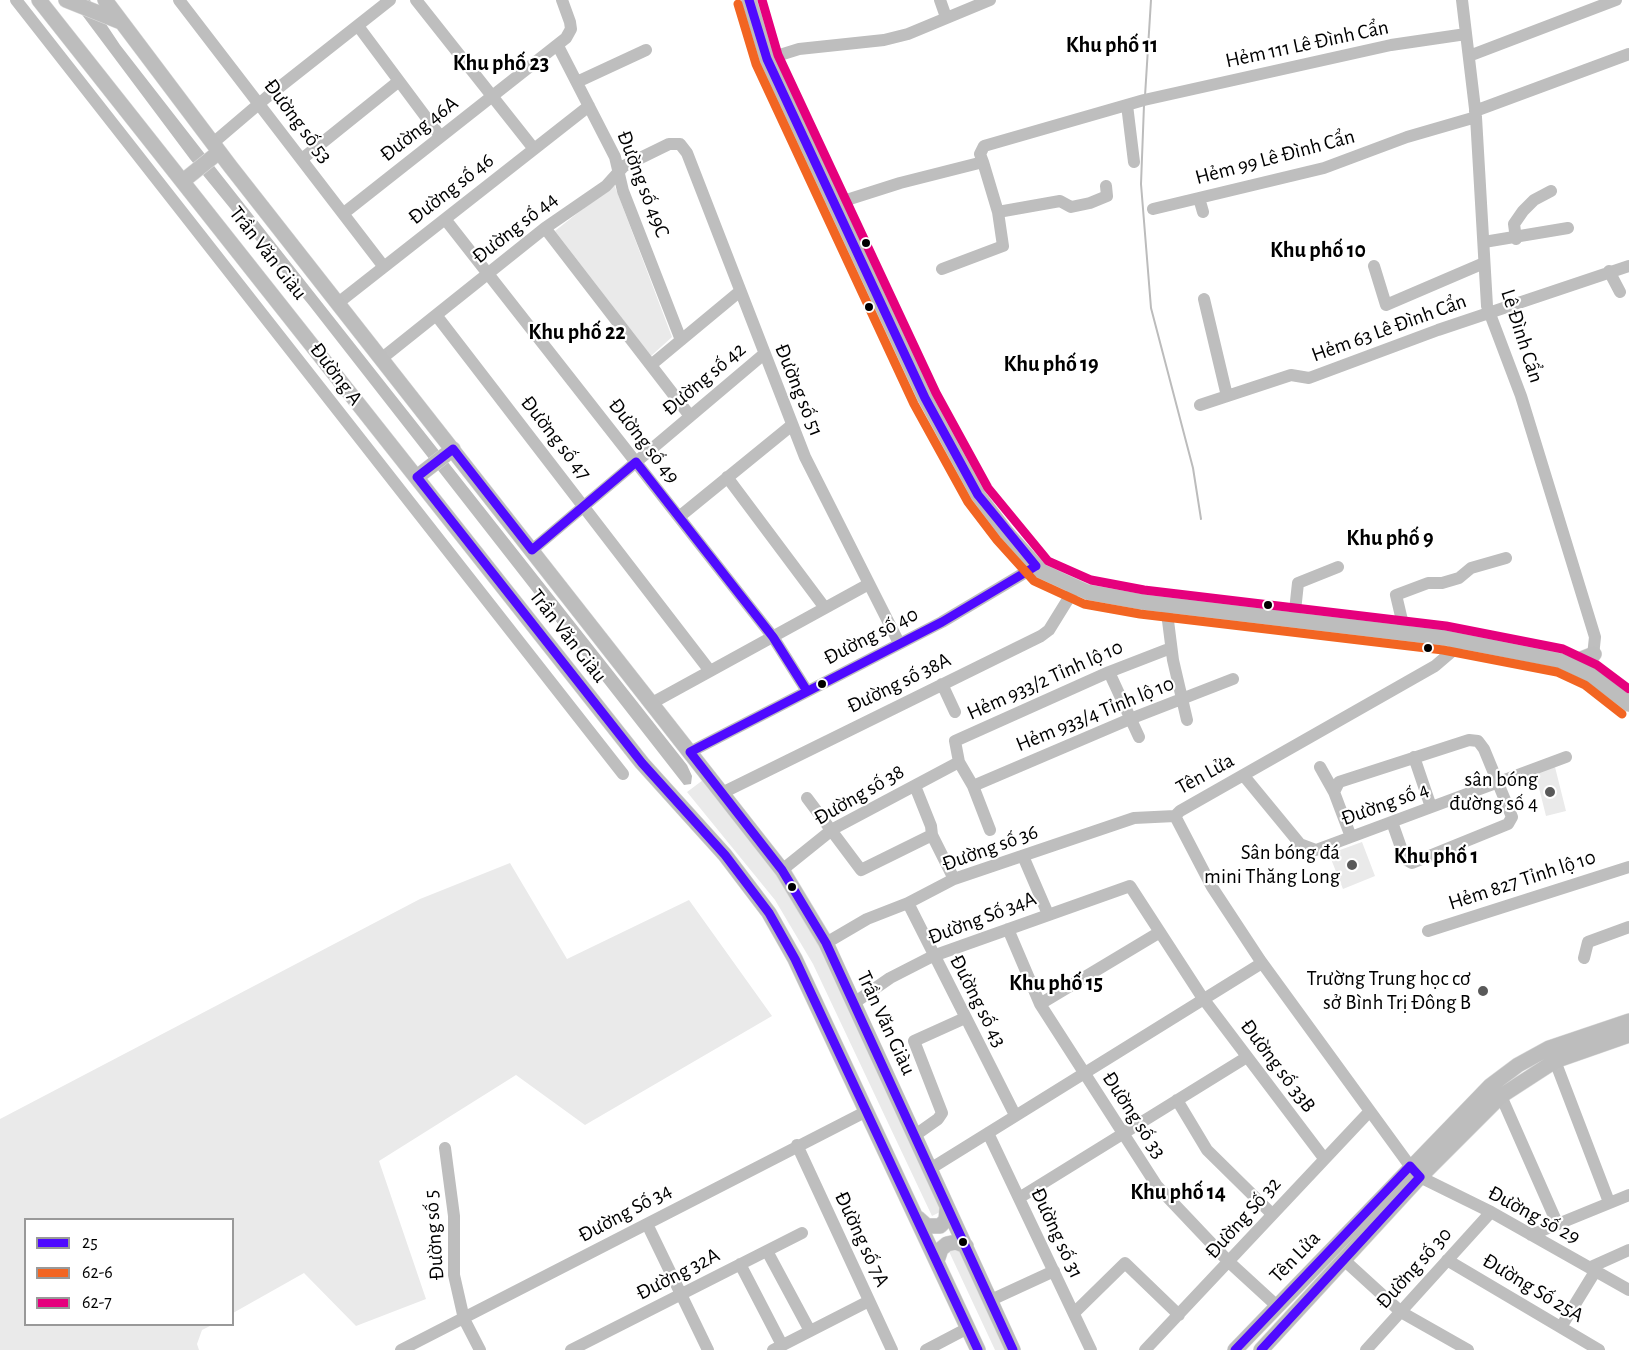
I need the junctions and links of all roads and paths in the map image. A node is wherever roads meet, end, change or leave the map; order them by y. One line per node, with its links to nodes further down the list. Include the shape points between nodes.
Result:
1 (16, 0): 114 (street, Đường A)
2 (39, 0): 37 (main road, Trần Văn Giàu)
3 (66, 0): 13 (main road)
4 (179, 0): 25 (street, Đường số 53)
5 (390, 0): 15 (street)
6 (417, 0): 24 (street)
7 (562, 0): 17 (street, Đường 46A, via 571,28)
8 (749, 0): 21 (main road)
9 (940, 0): 14 (street)
10 (990, 0): 14 (street)
11 (1462, 0): 16 (street, Lê Đình Cẩn)
12 (1616, 0): 20 (street)
13 (104, 8): 31 (main road, Trần Văn Giàu, via 122,23)
14 (945, 17): 21 (street, via 884,40 799,49)
15 (358, 26): 22 (street); 25 (street)
16 (1466, 34): 20 (street, Lê Đình Cẩn); 26 (street, Hẻm 111 Lê Đình Cẩn, via 1391,45)
17 (558, 46): 23 (street, Đường số 49C); 24 (street, Đường 46A)
18 (646, 50): 23 (street)
19 (1629, 54): 28 (street, Hẻm 99 Lê Đình Cẩn)
20 (1469, 56): 28 (street, Lê Đình Cẩn)
21 (767, 59): 41 (main road)
22 (399, 81): 29 (street); 33 (street)
23 (577, 81): 27 (street, Đường số 49C)
24 (494, 97): 29 (street, Đường 46A); 32 (street)
25 (260, 103): 31 (street); 33 (street, Đường số 53)
26 (1131, 104): 34 (street, Hẻm 111 Lê Đình Cẩn, via 984,146 980,154); 35 (street)
27 (589, 106): 32 (street, Đường số 46); 36 (street, Đường số 49C)
28 (1475, 114): 40 (street, Hẻm 99 Lê Đình Cẩn, via 1324,168); 52 (street, Lê Đình Cẩn)
29 (440, 136): 46 (street, Đường 46A)
30 (680, 144): 36 (street, Đường số 44, via 669,144); 60 (street, Đường số 51, via 687,153)
31 (216, 148): 37 (main road); 63 (main road, Trần Văn Giàu)
32 (534, 149): 47 (street, Đường số 46)
33 (302, 159): 46 (street, Đường số 53)
34 (983, 162): 41 (street); 44 (street)
35 (1134, 162)
36 (620, 169): 49 (street, Đường số 44, via 606,186); 66 (street, Đường số 49C, via 623,191)
37 (183, 181): 76 (main road, Trần Văn Giàu)
38 (1106, 186): 44 (street, via 1107,196 1090,203 1071,207 1060,201)
39 (1551, 191): 48 (street, via 1534,200)
40 (1199, 198): 43 (street, Hẻm 99 Lê Đình Cẩn); 45 (street)
41 (834, 204): 82 (main road, via 925,398 978,495)
42 (1511, 208): 48 (street)
43 (1153, 209)
44 (998, 212): 57 (street, via 1003,246)
45 (1203, 212)
46 (344, 213): 56 (street, Đường số 53)
47 (445, 219): 56 (street, Đường số 46); 59 (street, Đường số 49)
48 (1514, 224): 51 (street)
49 (545, 228): 59 (street, Đường số 44); 69 (street)
50 (1568, 228): 51 (street)
51 (1516, 238): 52 (street)
52 (1484, 242): 53 (street, Lê Đình Cẩn)
53 (1484, 263): 54 (street, via 1386,305); 64 (street, Lê Đình Cẩn)
54 (1374, 266)
55 (1629, 266): 58 (street, Hẻm 63 Lê Đình Cẩn)
56 (384, 267): 63 (street, Đường số 46)
57 (942, 269)
58 (1610, 271): 61 (street); 64 (street, Hẻm 63 Lê Đình Cẩn)
59 (488, 274): 65 (street, Đường số 44); 75 (street, Đường số 49)
60 (739, 292): 66 (street); 67 (street, Đường số 51)
61 (1620, 292)
62 (1204, 299): 70 (street)
63 (338, 303): 68 (main road, Trần Văn Giàu)
64 (1489, 312): 70 (street, Hẻm 63 Lê Đình Cẩn, via 1309,378 1291,375); 94 (street, Lê Đình Cẩn, via 1521,396 1558,514 1595,637)
65 (436, 315): 68 (street, Đường số 44); 78 (street, Đường số 47)
66 (681, 340): 69 (street)
67 (764, 354): 72 (street, Đường số 42); 73 (street, Đường số 51)
68 (381, 359): 74 (main road, Trần Văn Giàu)
69 (651, 365): 72 (street)
70 (1227, 396): 71 (street, Hẻm 63 Lê Đình Cẩn)
71 (1200, 405)
72 (690, 416): 75 (street, Đường số 42)
73 (792, 425): 77 (street); 84 (street, Đường số 51)
74 (450, 451): 76 (main road); 80 (main road, Trần Văn Giàu)
75 (636, 462): 78 (street, Đường số 42); 79 (street, Đường số 49)
76 (420, 474): 155 (main road, Trần Văn Giàu, via 637,757 724,855 769,913)
77 (727, 477): 79 (street); 87 (street)
78 (585, 506): 80 (street, Đường số 42); 96 (street, Đường số 47)
79 (678, 517): 90 (street, Đường số 49)
80 (532, 550): 103 (main road, Trần Văn Giàu)
81 (1506, 558): 89 (street, via 1471,568 1459,578 1428,583 1396,595)
82 (1036, 566): 85 (main road); 92 (street, Đường số 40)
83 (1338, 567): 88 (street, via 1298,583)
84 (867, 585): 87 (street); 92 (street, Đường số 51)
85 (1075, 588): 86 (main road); 100 (street, Đường số 38A, via 1046,633)
86 (1166, 605): 88 (main road); 93 (street)
87 (825, 608): 90 (street)
88 (1294, 620): 89 (main road)
89 (1405, 633): 91 (main road)
90 (773, 637): 96 (street); 101 (street, Đường số 49)
91 (1457, 640): 95 (main road); 115 (street, Tên Lửa, via 1456,648 1435,666)
92 (899, 644): 101 (street, Đường số 40)
93 (1171, 648): 97 (street, Hẻm 933/2 Tỉnh lộ 10); 102 (street)
94 (1594, 654): 95 (main road); 98 (street, Lê Đình Cẩn)
95 (1569, 664): 98 (main road)
96 (710, 671): 103 (street)
97 (1109, 672): 106 (street); 112 (street, Hẻm 933/2 Tỉnh lộ 10, via 955,741)
98 (1591, 675): 104 (main road)
99 (1233, 679): 102 (street, Hẻm 933/4 Tỉnh lộ 10)
100 (942, 684): 105 (street); 120 (street, Đường số 38A)
101 (807, 691): 109 (street, Đường số 40)
102 (1182, 701): 106 (street, Hẻm 933/4 Tỉnh lộ 10); 107 (street)
103 (652, 703): 109 (main road, Trần Văn Giàu)
104 (1629, 704)
105 (955, 712)
106 (1130, 719): 108 (street); 118 (street, Hẻm 933/4 Tỉnh lộ 10)
107 (1187, 720)
108 (1139, 737)
109 (690, 752): 120 (main road, Trần Văn Giàu)
110 (1414, 757): 116 (street, via 1474,740 1481,744); 119 (street, via 1342,780); 122 (street)
111 (1566, 757): 116 (street, Đường số 4)
112 (959, 762): 117 (street, Đường số 38); 118 (street)
113 (1320, 767): 119 (street)
114 (623, 774)
115 (1244, 776): 123 (street, Tên Lửa); 128 (street, Đường số 4, via 1305,848 1316,850)
116 (1498, 782): 122 (street, Đường số 4); 124 (street, via 1511,814 1510,822 1415,863 1405,859)
117 (915, 786): 125 (street, Đường số 38); 127 (street)
118 (973, 786): 126 (street)
119 (1334, 792): 128 (street)
120 (722, 793): 131 (main road, Trần Văn Giàu)
121 (807, 798): 125 (street)
122 (1431, 807): 124 (street, Đường số 4)
123 (1175, 816): 129 (street, Đường số 36, via 1134,818); 143 (street, Tên Lửa, via 1212,887)
124 (1392, 822): 128 (street, Đường số 4)
125 (833, 829): 127 (street, via 861,870); 131 (street, Đường số 38)
126 (990, 830)
127 (932, 835): 132 (street)
128 (1351, 837)
129 (1023, 856): 132 (street, Đường số 36); 135 (street)
130 (1629, 867): 138 (street, Hẻm 827 Tỉnh lộ 10)
131 (782, 870): 140 (main road, Trần Văn Giàu)
132 (954, 879): 134 (street, Đường số 36)
133 (1131, 886): 135 (street, Đường Số 34A); 139 (street, Đường số 33B)
134 (909, 903): 140 (street, Đường số 36, via 867,919); 141 (street, Đường số 43)
135 (1048, 914): 137 (street, Đường Số 34A)
136 (1629, 927): 142 (street, via 1588,942)
137 (1008, 929): 141 (street, Đường Số 34A); 146 (street, Đường số 33)
138 (1428, 931)
139 (1160, 932): 144 (street, Đường số 33B); 146 (street)
140 (826, 943): 145 (main road, Trần Văn Giàu)
141 (933, 956): 145 (street, Đường Số 34A, via 890,978); 147 (street, Đường số 43)
142 (1584, 958)
143 (1262, 963): 144 (street); 156 (street, Tên Lửa)
144 (1202, 997): 150 (street, Đường số 33B); 152 (street)
145 (854, 1003): 160 (main road, Trần Văn Giàu)
146 (1040, 1004): 152 (street, Đường số 33)
147 (964, 1018): 157 (street, Đường số 43); 160 (street, via 914,1041 942,1113)
148 (1629, 1021): 165 (main road, Tên Lửa, via 1564,1042 1518,1065 1477,1097)
149 (1629, 1035): 151 (main road, Tên Lửa)
150 (1247, 1057): 154 (street); 163 (street, Đường số 33B)
151 (1555, 1061): 153 (main road, Tên Lửa); 168 (street)
152 (1084, 1074): 157 (street); 159 (street, Đường số 33)
153 (1501, 1096): 165 (main road, Tên Lửa); 173 (street)
154 (1177, 1100): 159 (street); 171 (street, via 1207,1150)
155 (867, 1111): 161 (street, Đường Số 34); 172 (main road, Trần Văn Giàu)
156 (1369, 1112): 163 (street, Đường Số 32); 165 (street, Tên Lửa)
157 (1015, 1115): 158 (street)
158 (988, 1132): 164 (street); 167 (street, Đường số 31)
159 (1123, 1133): 167 (street); 183 (street, Đường số 33, via 1157,1185)
160 (914, 1136): 164 (main road, Trần Văn Giàu)
161 (797, 1144): 174 (street, Đường Số 34); 190 (street, Đường số 7A)
162 (445, 1148): 195 (street, Đường số 5, via 454,1216 454,1275)
163 (1323, 1157): 171 (street, Đường Số 32)
164 (930, 1169): 169 (main road, Trần Văn Giàu)
165 (1415, 1172): 170 (street, Đường số 29); 180 (main road, Tên Lửa); 191 (main road, Tên Lửa)
166 (1629, 1195): 168 (street)
167 (1019, 1197): 186 (street, Đường số 31)
168 (1609, 1202): 173 (street)
169 (947, 1206): 172 (main road, via 946,1220 940,1226 927,1226); 177 (main road, Trần Văn Giàu)
170 (1491, 1212): 176 (street, Đường số 29); 181 (street, Đường số 30)
171 (1272, 1214): 183 (street, Đường Số 32)
172 (918, 1218): 182 (main road, Trần Văn Giàu)
173 (1557, 1223): 176 (street)
174 (647, 1224): 188 (street); 195 (street, Đường Số 34)
175 (802, 1233): 179 (street, Đường 32A)
176 (1531, 1235): 185 (street, Đường số 29)
177 (966, 1246): 182 (main road, via 947,1244); 189 (main road, Trần Văn Giàu)
178 (1629, 1250): 185 (street)
179 (767, 1251): 184 (street, Đường 32A); 198 (street)
180 (1344, 1260): 192 (street); 211 (main road, Tên Lửa)
181 (1447, 1260): 192 (street, Đường số 30); 196 (street, Đường Số 25A)
182 (937, 1261): 197 (main road, Trần Văn Giàu)
183 (1229, 1262): 191 (street, Đường số 33); 194 (street, Đường Số 32)
184 (740, 1264): 188 (street, Đường 32A); 199 (street)
185 (1593, 1269): 187 (street, Đường số 29); 196 (street)
186 (1054, 1271): 189 (street); 193 (street, Đường số 31)
187 (1629, 1290)
188 (680, 1295): 203 (street, Đường 32A); 204 (street)
189 (991, 1300): 208 (main road, Trần Văn Giàu)
190 (869, 1301): 198 (street); 205 (street, Đường số 7A)
191 (1277, 1306): 210 (main road, Tên Lửa)
192 (1401, 1312): 212 (street, Đường số 30); 213 (street)
193 (1074, 1313): 194 (street, via 1125,1263); 209 (street, Đường số 31)
194 (1179, 1315): 200 (street, Đường Số 32)
195 (464, 1318): 201 (street, Đường Số 34); 202 (street)
196 (1561, 1327): 214 (street, Đường Số 25A)
197 (968, 1328): 206 (street); 207 (main road, Trần Văn Giàu)
198 (810, 1331): 199 (street)
199 (778, 1348)
200 (1153, 1348)
201 (401, 1350)
202 (480, 1350)
203 (571, 1350)
204 (708, 1350)
205 (892, 1350)
206 (926, 1350)
207 (978, 1350)
208 (1014, 1350)
209 (1091, 1350)
210 (1235, 1350)
211 (1261, 1350)
212 (1366, 1350)
213 (1468, 1350)
214 (1599, 1350)

